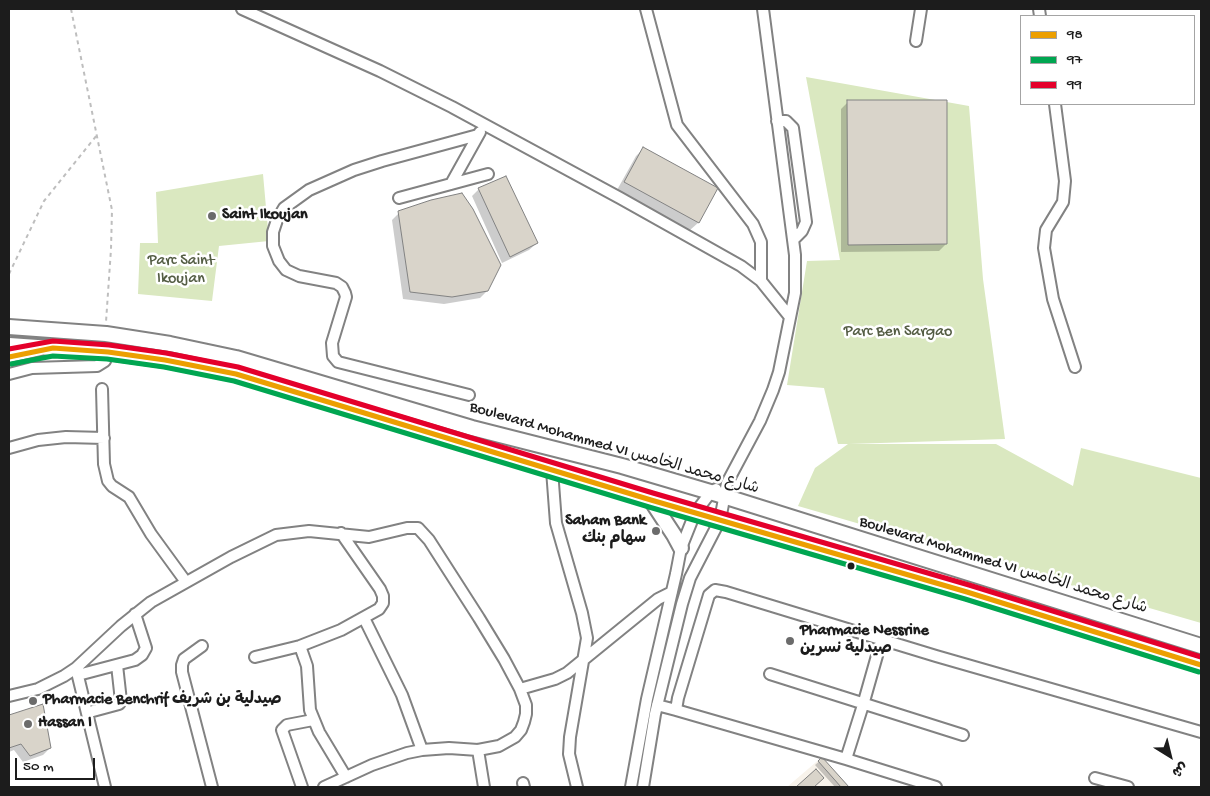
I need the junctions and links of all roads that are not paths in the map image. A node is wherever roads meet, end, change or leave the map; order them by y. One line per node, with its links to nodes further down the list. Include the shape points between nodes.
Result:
1 (242, 9): 8 (street)
2 (646, 9): 14 (street, via 677,125 753,224 761,242)
3 (763, 9): 7 (street)
4 (921, 9): 5 (street)
5 (916, 40)
6 (1055, 105): 21 (street, via 1065,181 1063,202 1046,230 1044,248 1053,299)
7 (778, 121): 13 (street); 13 (street, via 793,128 806,222)
8 (484, 124): 9 (street); 14 (street, via 741,266)
9 (478, 135): 11 (street); 24 (street, via 354,170 309,190 284,208 273,232 273,246 286,270 299,276 336,283 345,292 332,343 333,356 338,362)
10 (488, 174): 11 (street)
11 (451, 184): 12 (street)
12 (400, 198)
13 (793, 240): 15 (street, via 796,283)
14 (761, 282): 15 (street)
15 (790, 317): 28 (street, via 773,390)
16 (9, 327): 29 (main road, Boulevard Mohammed VI شارع محمد الخامس, via 106,334 236,358 472,428)
17 (9, 345): 18 (main road)
18 (53, 348): 19 (main road); 20 (street)
19 (108, 352): 22 (street, via 105,361 97,366 32,368); 27 (main road, via 236,374)
20 (9, 356)
21 (1075, 367)
22 (9, 374)
23 (102, 389): 25 (street)
24 (469, 395)
25 (104, 438): 26 (street, via 66,437); 36 (street, via 108,481 129,497)
26 (9, 448)
27 (552, 470): 31 (main road); 45 (street, via 556,523 582,613 586,638)
28 (727, 482): 29 (street); 30 (street)
29 (711, 492): 30 (main road, Boulevard Mohammed VI شارع محمد الخامس); 32 (street)
30 (724, 498): 33 (street); 43 (main road, Boulevard Mohammed VI شارع محمد الخامس)
31 (652, 500): 32 (main road); 35 (main road)
32 (695, 513): 33 (main road); 35 (street)
33 (720, 520): 47 (main road); 52 (street, via 690,578)
34 (341, 533): 36 (street, via 309,531 276,535); 39 (street, via 383,596 379,609); 50 (street, via 370,537 407,528 421,530 479,618)
35 (681, 548): 37 (street)
36 (186, 582): 38 (street)
37 (672, 592): 45 (street, via 658,598); 70 (street)
38 (135, 614): 46 (street, via 145,652 135,660); 48 (street)
39 (364, 618): 42 (street); 59 (street, via 402,695)
40 (882, 638): 53 (street); 54 (street, via 715,590 709,594); 57 (street)
41 (202, 646): 65 (street, via 184,659 182,672)
42 (300, 646): 44 (street); 56 (street, via 308,666 308,698)
43 (1201, 646)
44 (255, 657)
45 (583, 662): 50 (street, via 567,674); 69 (street, via 569,754)
46 (117, 665): 48 (street); 55 (street, via 121,701)
47 (1201, 665)
48 (77, 672): 51 (street, via 51,684); 64 (street)
49 (770, 674): 53 (street)
50 (520, 689): 60 (street, via 526,705 521,730 506,743)
51 (9, 696)
52 (657, 705): 54 (street); 71 (street)
53 (863, 705): 58 (street); 61 (street)
54 (676, 710): 61 (street)
55 (94, 711)
56 (313, 720): 62 (street); 66 (street, via 287,725 282,730)
57 (1201, 732)
58 (963, 735)
59 (422, 750): 60 (street); 62 (street, via 390,758)
60 (478, 750): 68 (street)
61 (846, 759): 72 (street)
62 (346, 777): 67 (street)
63 (1095, 778): 73 (street)
64 (105, 787)
65 (212, 787)
66 (302, 787)
67 (324, 787)
68 (484, 787)
69 (577, 787)
70 (631, 787)
71 (642, 787)
72 (936, 787)
73 (1128, 787)

